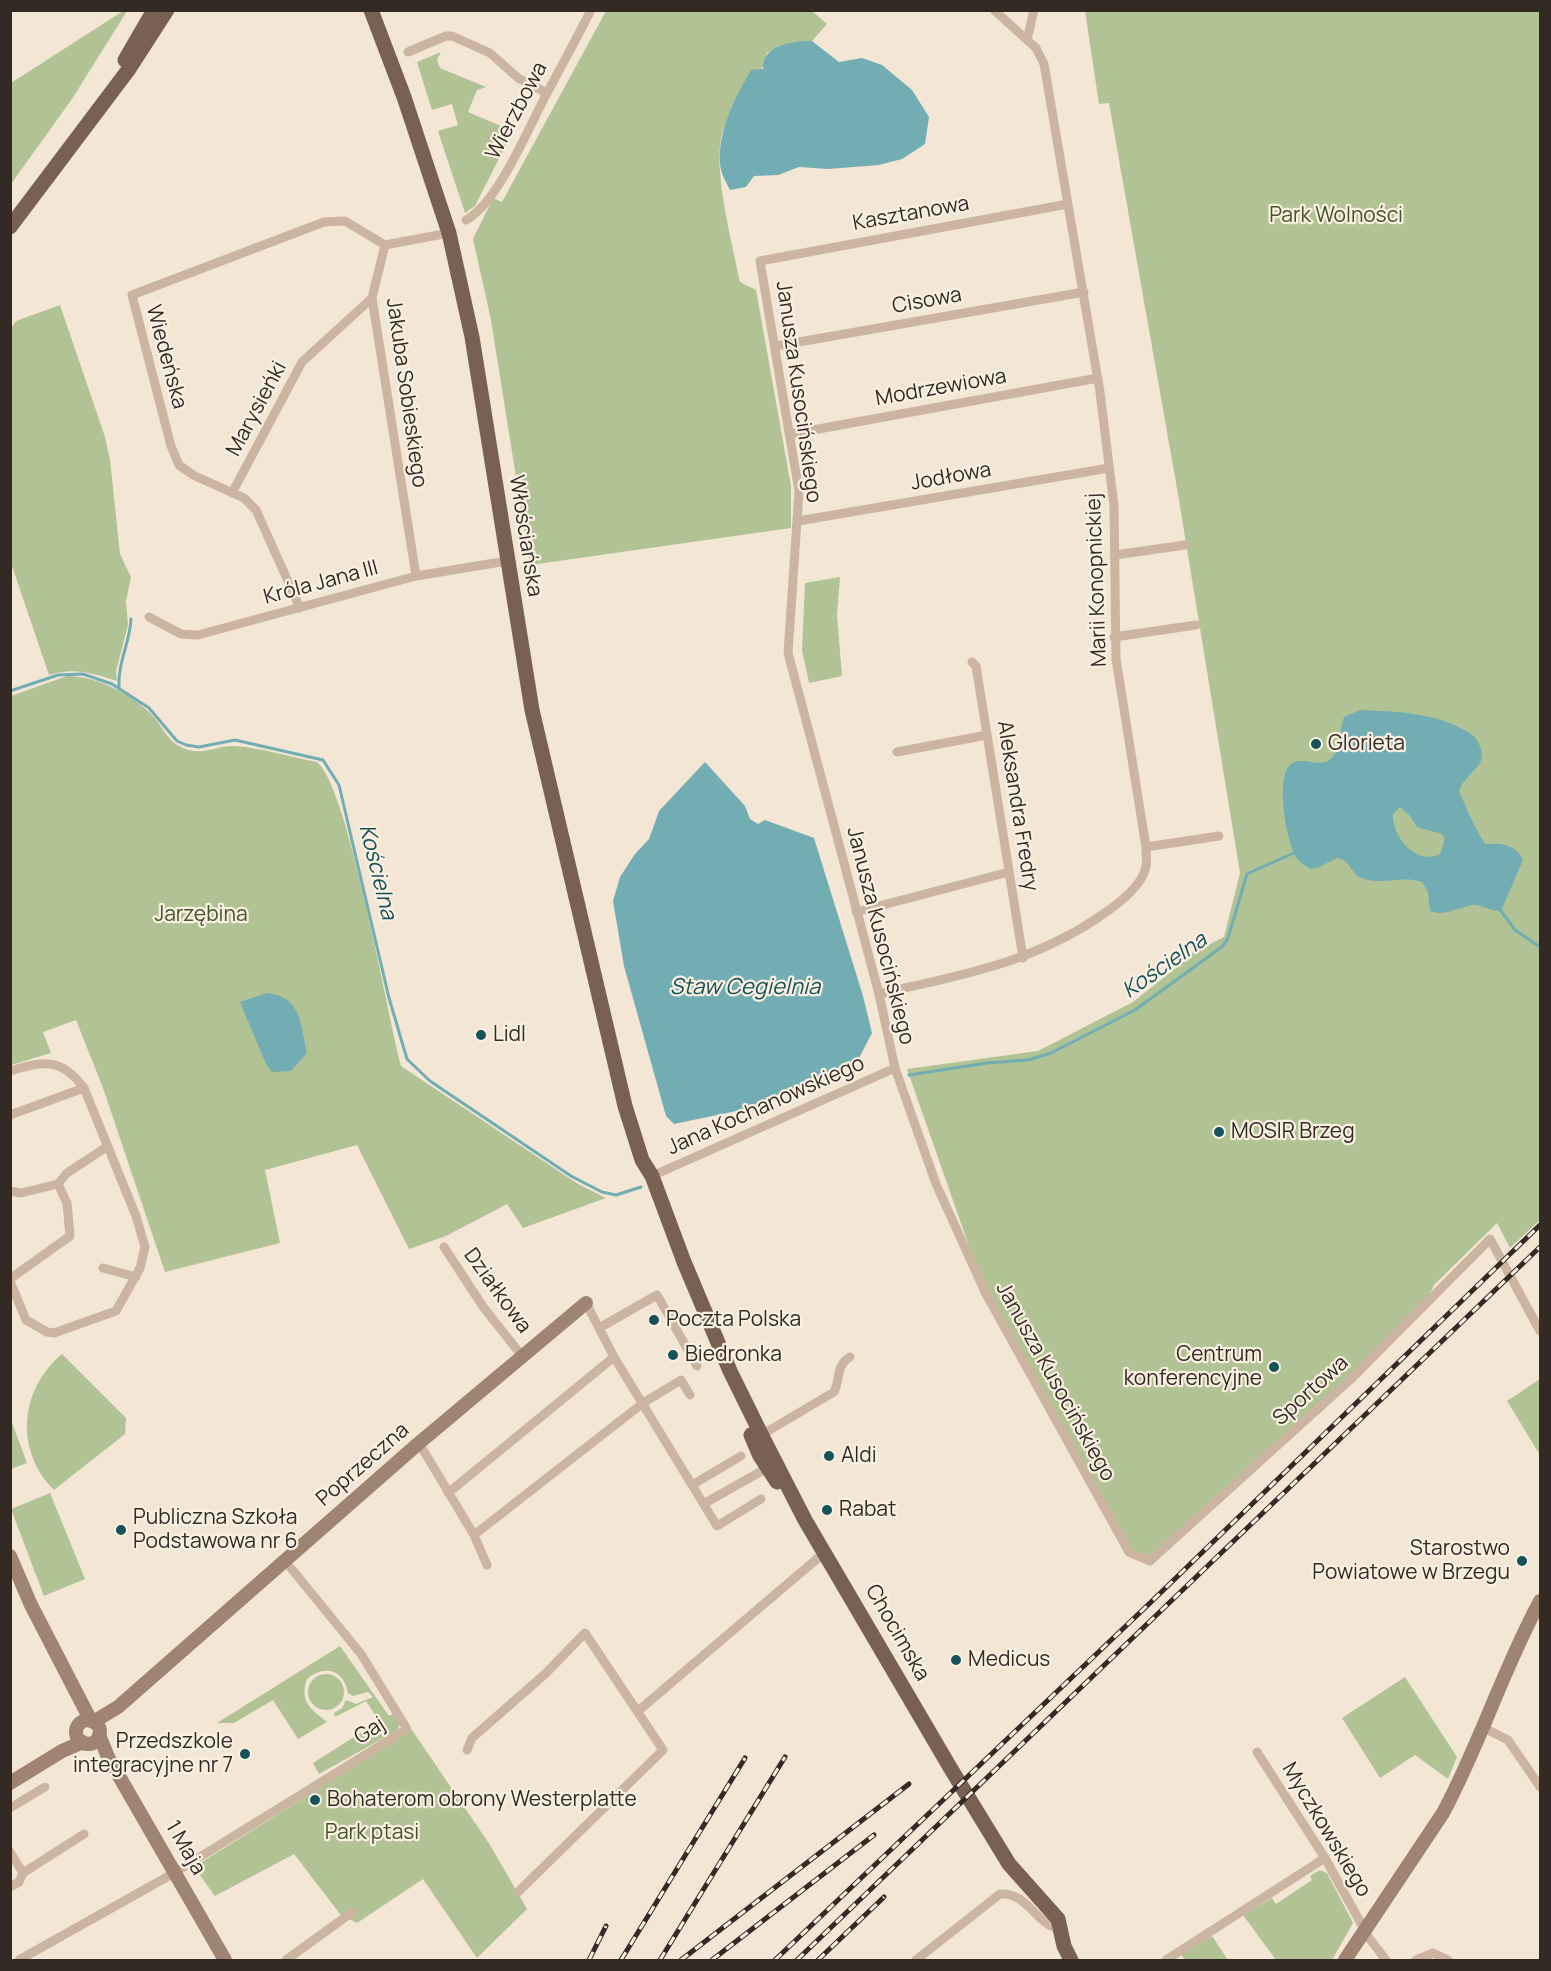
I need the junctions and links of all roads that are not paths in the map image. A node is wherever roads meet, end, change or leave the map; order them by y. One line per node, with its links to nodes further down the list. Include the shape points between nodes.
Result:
1 (154, 10): 10 (main road)
2 (167, 10): 10 (main road, via 129,69)
3 (371, 10): 14 (main road, Włościańska)
4 (591, 10): 9 (street, Wierzbowa)
5 (994, 10): 7 (street, Marii Konopnickiej)
6 (1034, 10): 7 (street)
7 (1028, 40): 11 (street, Marii Konopnickiej, via 1044,64)
8 (408, 52): 9 (street, via 452,36 490,54 518,78)
9 (547, 93): 12 (street, Wierzbowa, via 499,182 476,215)
10 (99, 105): 13 (main road)
11 (1068, 204): 16 (street, Kasztanowa); 17 (street, Marii Konopnickiej)
12 (466, 220)
13 (10, 227)
14 (449, 233): 15 (street); 27 (main road, Włościańska, via 472,337)
15 (385, 245): 18 (street, Jakuba Sobieskiego); 23 (street, Wiedeńska, via 345,221 324,222 132,295 179,465)
16 (760, 261): 19 (street, Janusza Kusocińskiego)
17 (1084, 292): 19 (street, Cisowa); 20 (street, Marii Konopnickiej)
18 (372, 298): 23 (street, Marysieńki, via 302,362); 28 (street, Jakuba Sobieskiego)
19 (776, 346): 21 (street, Janusza Kusocińskiego)
20 (1098, 378): 21 (street, Modrzewiowa); 22 (street, Marii Konopnickiej)
21 (791, 434): 24 (street, Janusza Kusocińskiego, via 799,492)
22 (1109, 468): 24 (street, Jodłowa); 26 (street, Marii Konopnickiej)
23 (232, 493): 29 (street, Wiedeńska, via 256,510)
24 (798, 521): 39 (street, Janusza Kusocińskiego, via 788,653)
25 (1185, 545): 26 (street)
26 (1115, 555): 32 (street, Marii Konopnickiej)
27 (507, 561): 28 (street, Króla Jana III); 47 (main road, Włościańska, via 540,747 620,1075 650,1157)
28 (416, 576): 29 (street, Króla Jana III)
29 (300, 608): 30 (street, Króla Jana III, via 198,635 181,634)
30 (149, 617)
31 (1196, 625): 32 (street)
32 (1114, 637): 37 (street, Marii Konopnickiej)
33 (972, 662): 34 (street, Aleksandra Fredry, via 976,666)
34 (987, 735): 35 (street); 38 (street, Aleksandra Fredry)
35 (897, 752)
36 (1219, 836): 37 (street)
37 (1146, 847): 40 (street, Marii Konopnickiej, via 1146,866 1130,894 1072,934)
38 (1009, 873): 39 (street); 40 (street, Aleksandra Fredry)
39 (856, 912): 41 (street, Janusza Kusocińskiego)
40 (1023, 958): 41 (street, Marii Konopnickiej)
41 (879, 994): 42 (street, Janusza Kusocińskiego)
42 (895, 1068): 47 (street, Jana Kochanowskiego); 77 (street, Janusza Kusocińskiego, via 936,1184 985,1292 1129,1552)
43 (10, 1071): 44 (street, via 49,1063 69,1073)
44 (84, 1088): 45 (street); 46 (street)
45 (10, 1115)
46 (108, 1146): 48 (street, via 67,1173); 53 (street, via 144,1247)
47 (652, 1176): 51 (main road, Włościańska)
48 (58, 1184): 49 (street, via 21,1193); 54 (street, via 67,1203 70,1236)
49 (10, 1191)
50 (444, 1247): 59 (street, Działkowa)
51 (684, 1262): 65 (main road, Chocimska, via 713,1356)
52 (103, 1268): 53 (street)
53 (136, 1277): 56 (street, via 116,1311 63,1332 47,1332)
54 (10, 1280): 56 (street)
55 (586, 1304): 57 (street); 59 (street, Poprzeczna)
56 (15, 1309)
57 (599, 1328): 60 (street); 62 (street, via 657,1295)
58 (1540, 1331): 77 (street, Sportowa, via 1490,1239 1351,1379)
59 (522, 1356): 66 (street, Poprzeczna)
60 (614, 1357): 64 (street); 70 (street)
61 (850, 1357): 65 (street, via 843,1361 834,1392)
62 (697, 1366)
63 (690, 1395): 64 (street, via 681,1380)
64 (643, 1403): 69 (street); 74 (street)
65 (758, 1438): 68 (main road, Chocimska); 73 (main road, Chocimska)
66 (419, 1443): 70 (street); 78 (street, Poprzeczna)
67 (741, 1456): 69 (street)
68 (767, 1468): 72 (street); 73 (main road, Chocimska)
69 (692, 1485): 72 (street)
70 (448, 1493): 74 (street)
71 (761, 1499): 72 (street, via 717,1526)
72 (705, 1503)
73 (806, 1520): 75 (main road, Chocimska)
74 (474, 1535): 79 (street)
75 (825, 1551): 81 (street); 99 (main road, Chocimska, via 1009,1864 1052,1910)
76 (10, 1556): 83 (street, 1 Maja, via 78,1699)
77 (1150, 1561)
78 (286, 1562): 83 (street, Poprzeczna); 94 (street, Gaj, via 361,1654 407,1729)
79 (487, 1565)
80 (1540, 1601): 82 (street)
81 (638, 1711): 84 (street, via 585,1633 472,1738); 96 (street, via 663,1750)
82 (1482, 1727): 88 (street, via 1508,1740); 98 (street, via 1443,1813)
83 (89, 1731): 86 (street, Poprzeczna); 94 (street, 1 Maja)
84 (467, 1750)
85 (1257, 1752): 92 (street, Myczkowskiego)
86 (10, 1783)
87 (45, 1787): 89 (street)
88 (1540, 1787)
89 (10, 1808)
90 (84, 1834): 93 (street)
91 (10, 1852): 93 (street)
92 (1325, 1858): 98 (street, Myczkowskiego); 106 (street)
93 (23, 1873): 95 (street, via 19,1882)
94 (174, 1873): 100 (street); 101 (street, 1 Maja)
95 (10, 1887)
96 (518, 1892)
97 (351, 1913): 102 (street)
98 (1365, 1927): 107 (street); 108 (street, Myczkowskiego)
99 (1062, 1929): 103 (street, via 1047,1925 1017,1897 1000,1894); 104 (main road); 105 (main road)
100 (19, 1960)
101 (225, 1960)
102 (286, 1960)
103 (916, 1960)
104 (1071, 1960)
105 (1083, 1960)
106 (1166, 1960)
107 (1345, 1960)
108 (1386, 1960)
109 (1416, 1960): 110 (street, via 1433,1953)
110 (1448, 1960)

